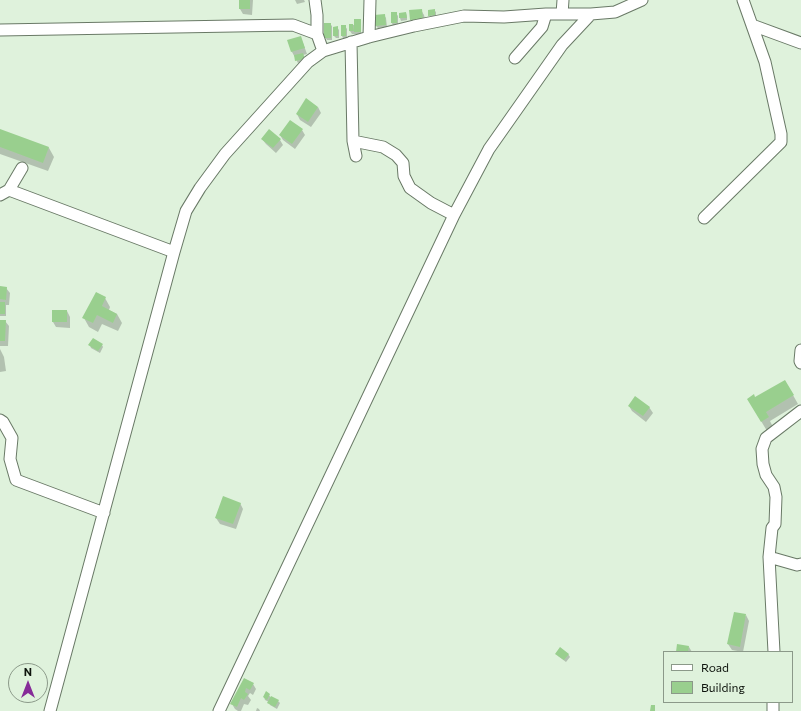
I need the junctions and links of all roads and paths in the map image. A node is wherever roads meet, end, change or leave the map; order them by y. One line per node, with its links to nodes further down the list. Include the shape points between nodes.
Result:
1 (315, 0): 11 (street)
2 (563, 0): 7 (street)
3 (642, 0): 8 (street, via 615,12)
4 (743, 0): 9 (street)
5 (370, 8): 12 (street)
6 (546, 14): 7 (street); 12 (street, via 464,16); 16 (street, via 542,28)
7 (562, 14): 8 (street)
8 (591, 14): 21 (street, via 562,45 489,149)
9 (752, 25): 14 (street); 22 (street, via 765,62 781,142)
10 (0, 30): 11 (street, via 294,25)
11 (317, 30): 15 (street)
12 (369, 37): 13 (street)
13 (350, 42): 15 (street); 17 (street)
14 (801, 43)
15 (323, 51): 23 (street, via 308,62 225,154 186,211)
16 (515, 58)
17 (353, 141): 18 (street); 21 (street, via 383,147 396,155 403,163 404,176 410,188 430,203)
18 (356, 156)
19 (22, 168): 20 (street)
20 (5, 192): 23 (street)
21 (454, 215): 33 (street)
22 (704, 218)
23 (174, 252): 28 (street)
24 (801, 350): 25 (street)
25 (801, 363)
26 (801, 411): 29 (street, via 766,438 762,449 766,475 774,487 776,497 775,524 772,528)
27 (0, 420): 28 (street, via 12,438 10,459 16,480)
28 (104, 513): 32 (street)
29 (769, 557): 30 (street); 31 (street)
30 (801, 564)
31 (774, 651)
32 (50, 711)
33 (219, 711)

